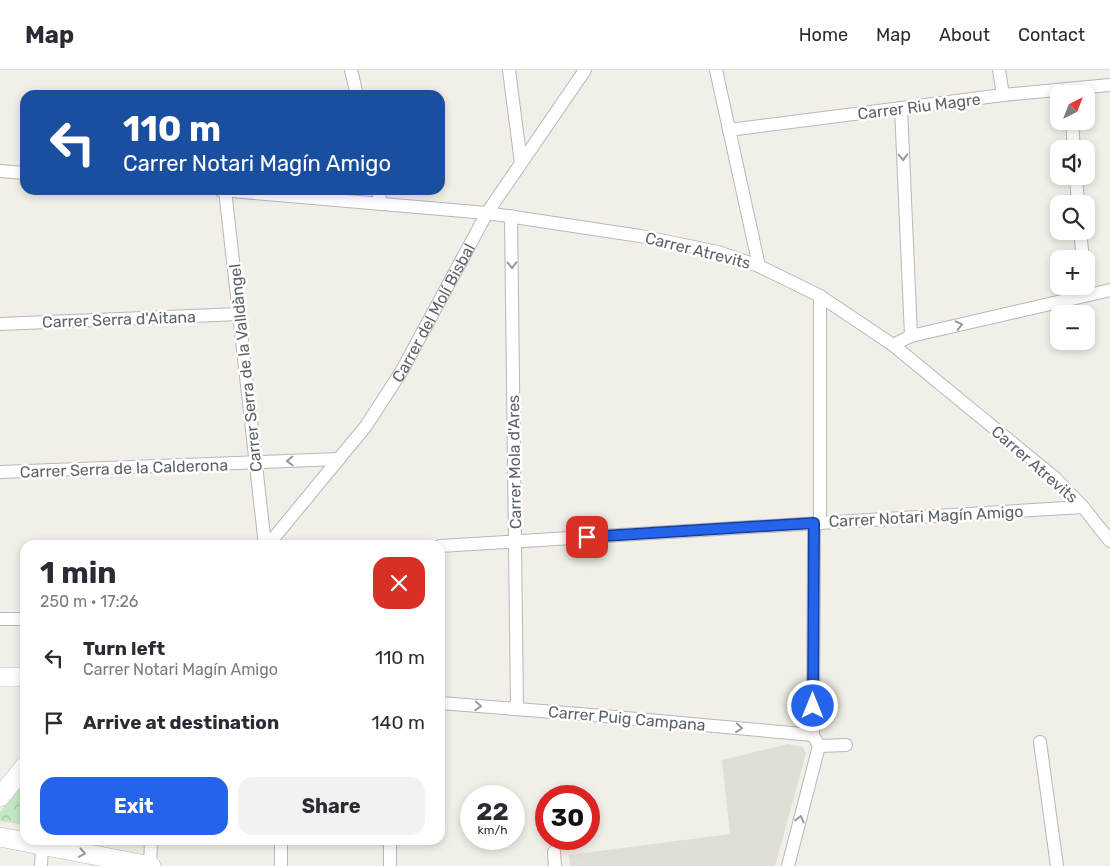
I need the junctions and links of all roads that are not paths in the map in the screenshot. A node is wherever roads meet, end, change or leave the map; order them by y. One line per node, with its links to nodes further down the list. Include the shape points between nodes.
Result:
1 (351, 70): 8 (street)
2 (509, 70): 13 (street)
3 (586, 70): 13 (street, Carrer del Molí Bisbal)
4 (716, 70): 12 (street)
5 (999, 70): 10 (street)
6 (1110, 85): 7 (street, Carrer Riu Magre)
7 (1095, 87)
8 (356, 90)
9 (1050, 92): 10 (street, Carrer Riu Magre)
10 (1003, 94): 11 (street, Carrer Riu Magre)
11 (901, 108): 12 (street, Carrer Riu Magre); 29 (street, one-way to 29)
12 (729, 130): 22 (street)
13 (521, 163): 20 (street, Carrer del Molí Bisbal)
14 (0, 171): 15 (street)
15 (20, 173)
16 (226, 195): 27 (street, Carrer Serra de la Valldàngel)
17 (281, 195): 19 (street, Carrer Atrevits)
18 (379, 195): 19 (street)
19 (381, 204): 20 (street, Carrer Atrevits)
20 (486, 213): 21 (street, Carrer Atrevits); 31 (street, Carrer del Molí Bisbal, via 401,372 366,426)
21 (511, 216): 22 (street, Carrer Atrevits, via 640,236 718,252); 39 (street, Carrer Mola d'Ares, one-way to 39)
22 (759, 266): 26 (street, Carrer Atrevits)
23 (1110, 290): 24 (street)
24 (1095, 291)
25 (1070, 295): 29 (street, one-way to 25)
26 (820, 296): 30 (street, Carrer Atrevits); 35 (street)
27 (239, 314): 28 (street, Carrer Serra d'Aitana); 32 (street, Carrer Serra de la Valldàngel)
28 (0, 324)
29 (911, 336): 30 (street)
30 (893, 345): 34 (street, Carrer Atrevits, via 1055,478)
31 (339, 459): 32 (street, Carrer Serra de la Calderona, one-way to 32); 37 (street, Carrer del Molí Bisbal)
32 (256, 463): 33 (street, Carrer Serra de la Calderona); 36 (street, Carrer Serra de la Valldàngel)
33 (0, 472)
34 (1083, 507): 35 (street, Carrer Notari Magín Amigo); 38 (street, Carrer Atrevits)
35 (817, 523): 39 (street, Carrer Notari Magín Amigo); 47 (street)
36 (265, 540)
37 (270, 540)
38 (1110, 541)
39 (515, 542): 40 (street, Carrer Notari Magín Amigo); 46 (street, Carrer Mola d'Ares)
40 (445, 546)
41 (0, 619): 42 (street)
42 (20, 619)
43 (0, 676): 44 (main road)
44 (20, 677)
45 (445, 703): 46 (street, Carrer Puig Campana, one-way to 46)
46 (516, 708): 47 (street, Carrer Puig Campana, one-way to 47)
47 (816, 740): 49 (street, Carrer Puig Campana); 64 (street, one-way to 47)
48 (1040, 742): 65 (street)
49 (846, 745)
50 (20, 772): 51 (main road)
51 (0, 797)
52 (0, 838): 53 (main road)
53 (20, 841)
54 (42, 845): 59 (street); 60 (main road, one-way to 60)
55 (150, 845): 60 (street)
56 (281, 845): 61 (street)
57 (390, 845): 62 (street)
58 (554, 852): 63 (street)
59 (41, 866)
60 (151, 866)
61 (281, 866)
62 (390, 866)
63 (555, 866)
64 (788, 866)
65 (1057, 866)

